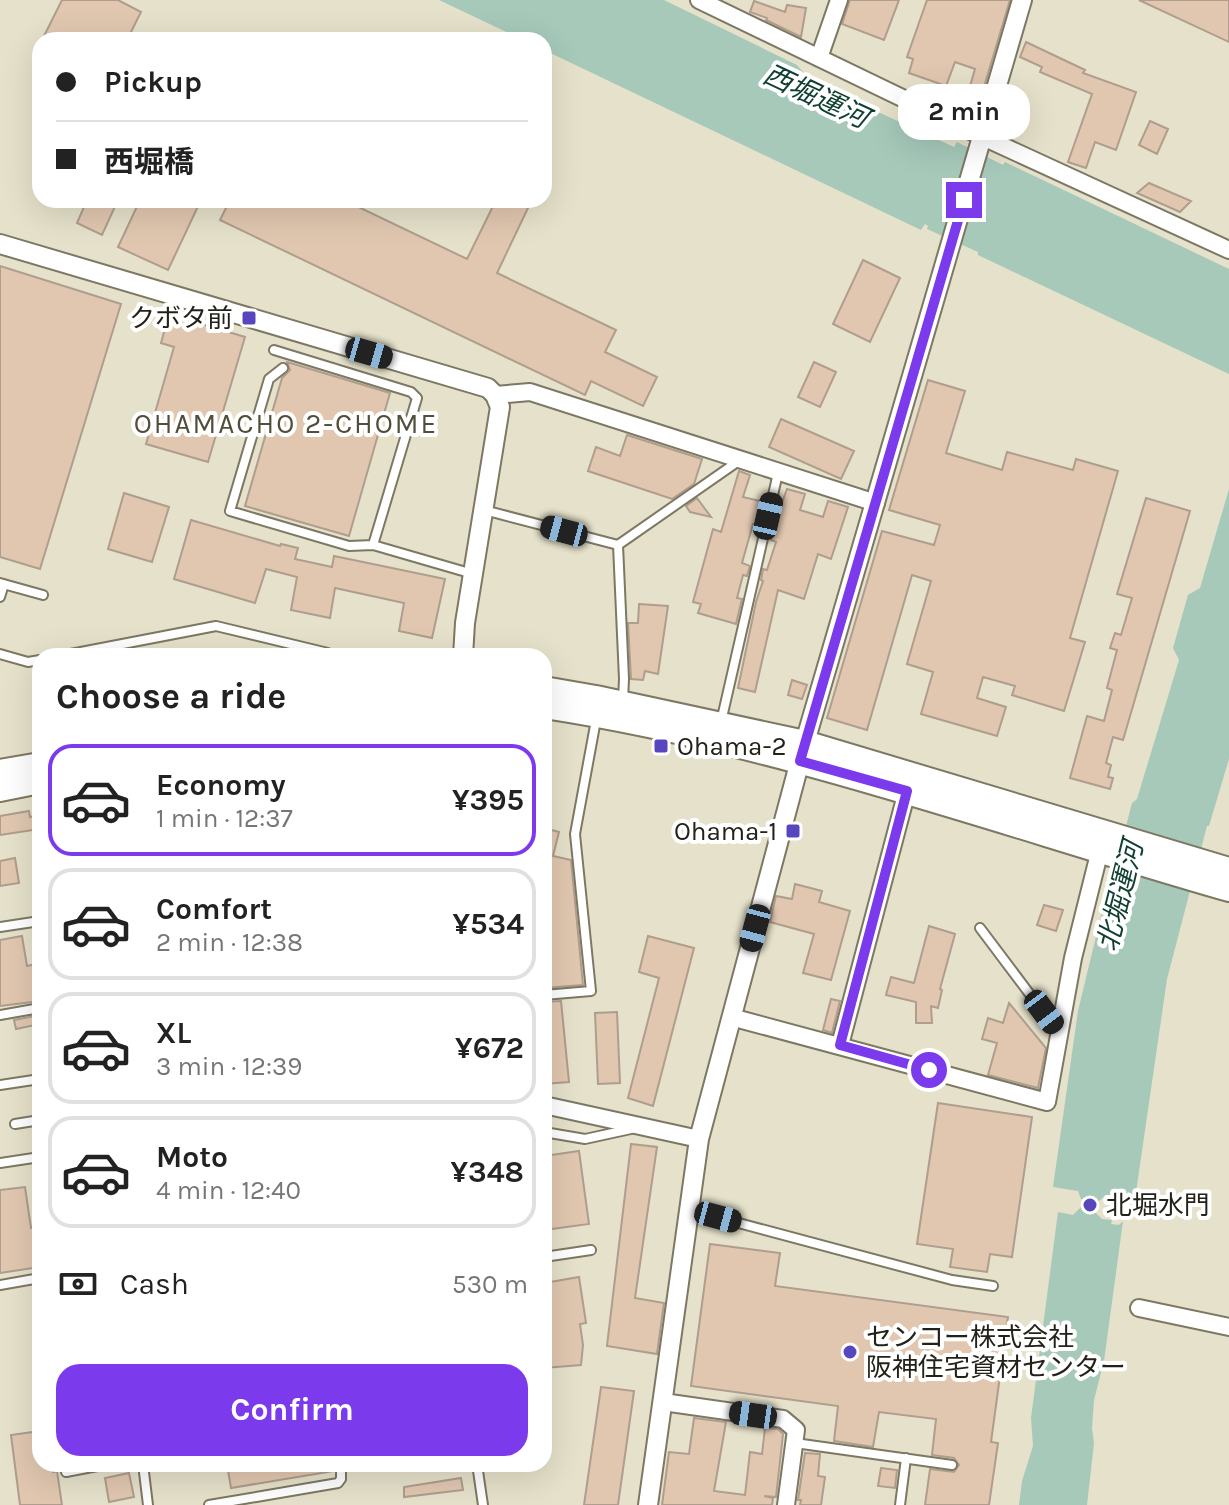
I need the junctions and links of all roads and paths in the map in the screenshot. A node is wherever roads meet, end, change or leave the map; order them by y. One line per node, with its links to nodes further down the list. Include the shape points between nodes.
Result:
1 (699, 0): 4 (street)
2 (839, 0): 4 (street)
3 (1022, 0): 5 (street)
4 (819, 58): 5 (street)
5 (980, 145): 7 (street); 13 (street)
6 (0, 244): 10 (street, via 488,388)
7 (1229, 250)
8 (274, 350): 15 (lane, via 417,398)
9 (283, 368): 15 (lane, via 269,379 230,511 349,546)
10 (495, 395): 11 (street, via 530,392); 14 (street, via 500,407)
11 (740, 460): 12 (street); 16 (lane)
12 (778, 473): 13 (street); 30 (lane)
13 (876, 503): 31 (street)
14 (484, 510): 16 (lane); 17 (street)
15 (373, 545): 17 (lane)
16 (618, 545): 27 (lane)
17 (473, 575): 23 (street)
18 (2, 583): 19 (lane); 20 (lane)
19 (43, 595)
20 (0, 597)
21 (102, 648): 22 (lane, via 216,626)
22 (307, 648)
23 (464, 648)
24 (0, 654): 25 (lane)
25 (32, 661)
26 (552, 689): 27 (main road)
27 (622, 702): 30 (main road)
28 (552, 708): 29 (main road)
29 (597, 715): 31 (main road); 44 (lane, via 575,834 591,991)
30 (721, 723): 31 (main road)
31 (803, 752): 36 (main road); 37 (main road); 47 (street)
32 (32, 765): 33 (main road)
33 (0, 771)
34 (32, 784): 35 (main road)
35 (0, 790)
36 (907, 791): 37 (main road); 49 (street)
37 (1108, 844): 39 (main road); 48 (street, via 1073,958)
38 (1229, 869): 39 (main road)
39 (1202, 872): 40 (main road)
40 (1229, 890)
41 (32, 922): 42 (lane)
42 (0, 927)
43 (980, 928): 48 (lane)
44 (552, 994)
45 (32, 1009): 46 (lane)
46 (0, 1015)
47 (731, 1017): 49 (street); 57 (street)
48 (1060, 1033): 49 (street, via 1047,1102)
49 (840, 1045)
50 (32, 1080): 51 (lane)
51 (0, 1085)
52 (552, 1107): 55 (street)
53 (32, 1121): 54 (lane)
54 (15, 1124)
55 (655, 1129): 56 (lane, via 626,1129 585,1139); 57 (street)
56 (552, 1133)
57 (699, 1139): 60 (street)
58 (32, 1158): 59 (lane)
59 (0, 1163)
60 (689, 1209): 65 (lane, via 952,1280); 68 (street)
61 (591, 1250): 62 (lane)
62 (552, 1256)
63 (32, 1279): 64 (lane)
64 (0, 1285)
65 (993, 1286)
66 (1139, 1308): 67 (street)
67 (1229, 1327)
68 (663, 1402): 69 (street, via 783,1419 796,1430); 78 (street)
69 (794, 1442): 70 (lane); 79 (street)
70 (906, 1458): 71 (lane); 80 (lane)
71 (952, 1465)
72 (144, 1472): 75 (lane)
73 (341, 1472): 76 (lane, via 338,1483)
74 (478, 1472): 77 (lane)
75 (148, 1505)
76 (209, 1505)
77 (483, 1505)
78 (648, 1505)
79 (786, 1505)
80 (900, 1505)

